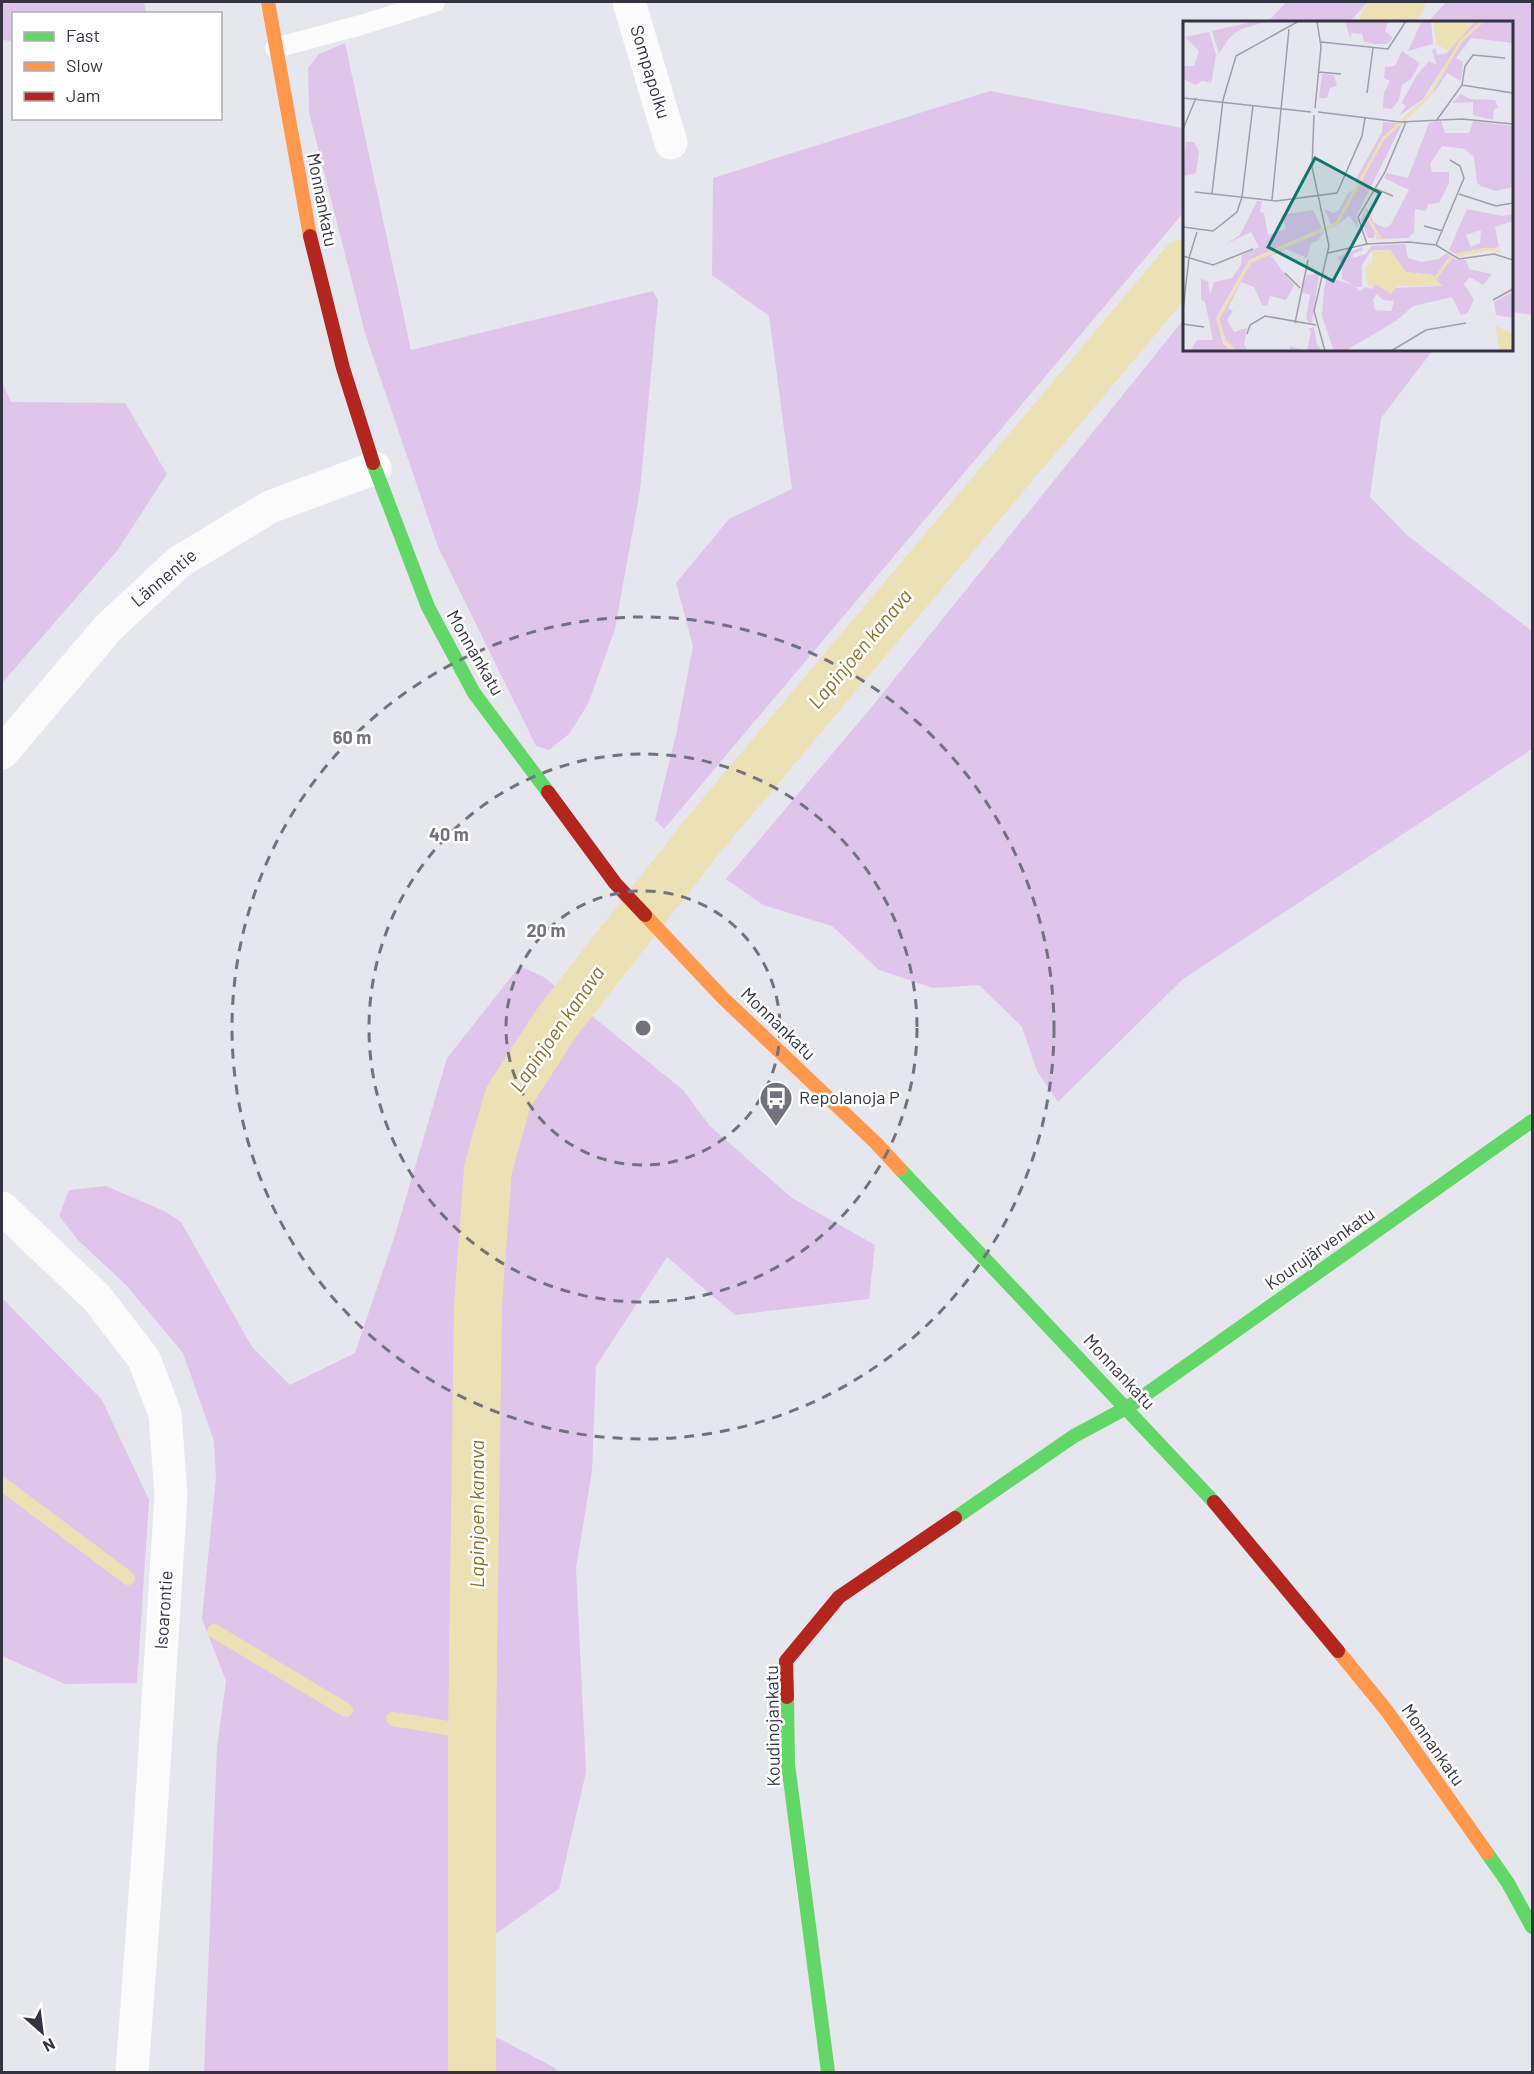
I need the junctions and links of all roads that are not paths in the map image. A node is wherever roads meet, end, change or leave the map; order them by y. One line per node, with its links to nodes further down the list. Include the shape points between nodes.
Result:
1 (268, 2): 4 (main road, Monnankatu)
2 (435, 2): 4 (lane)
3 (629, 2): 5 (street, Sompapolku)
4 (275, 48): 6 (main road, Monnankatu, via 311,240 343,368)
5 (671, 143)
6 (375, 468): 7 (street, Lännentie, via 270,507 179,562 108,628); 10 (main road, Monnankatu, via 428,607 474,693 615,884 723,998 876,1143)
7 (2, 753)
8 (1533, 1121): 10 (main road, Kourujärvenkatu)
9 (2, 1208): 12 (street, Isoarontie, via 97,1298 144,1359 165,1414 171,1495)
10 (1128, 1407): 11 (main road, Monnankatu, via 1200,1485 1387,1711 1508,1883); 13 (main road, Koudinojankatu, via 1074,1436 839,1597 786,1661 788,1764)
11 (1533, 1927)
12 (132, 2073)
13 (828, 2073)

